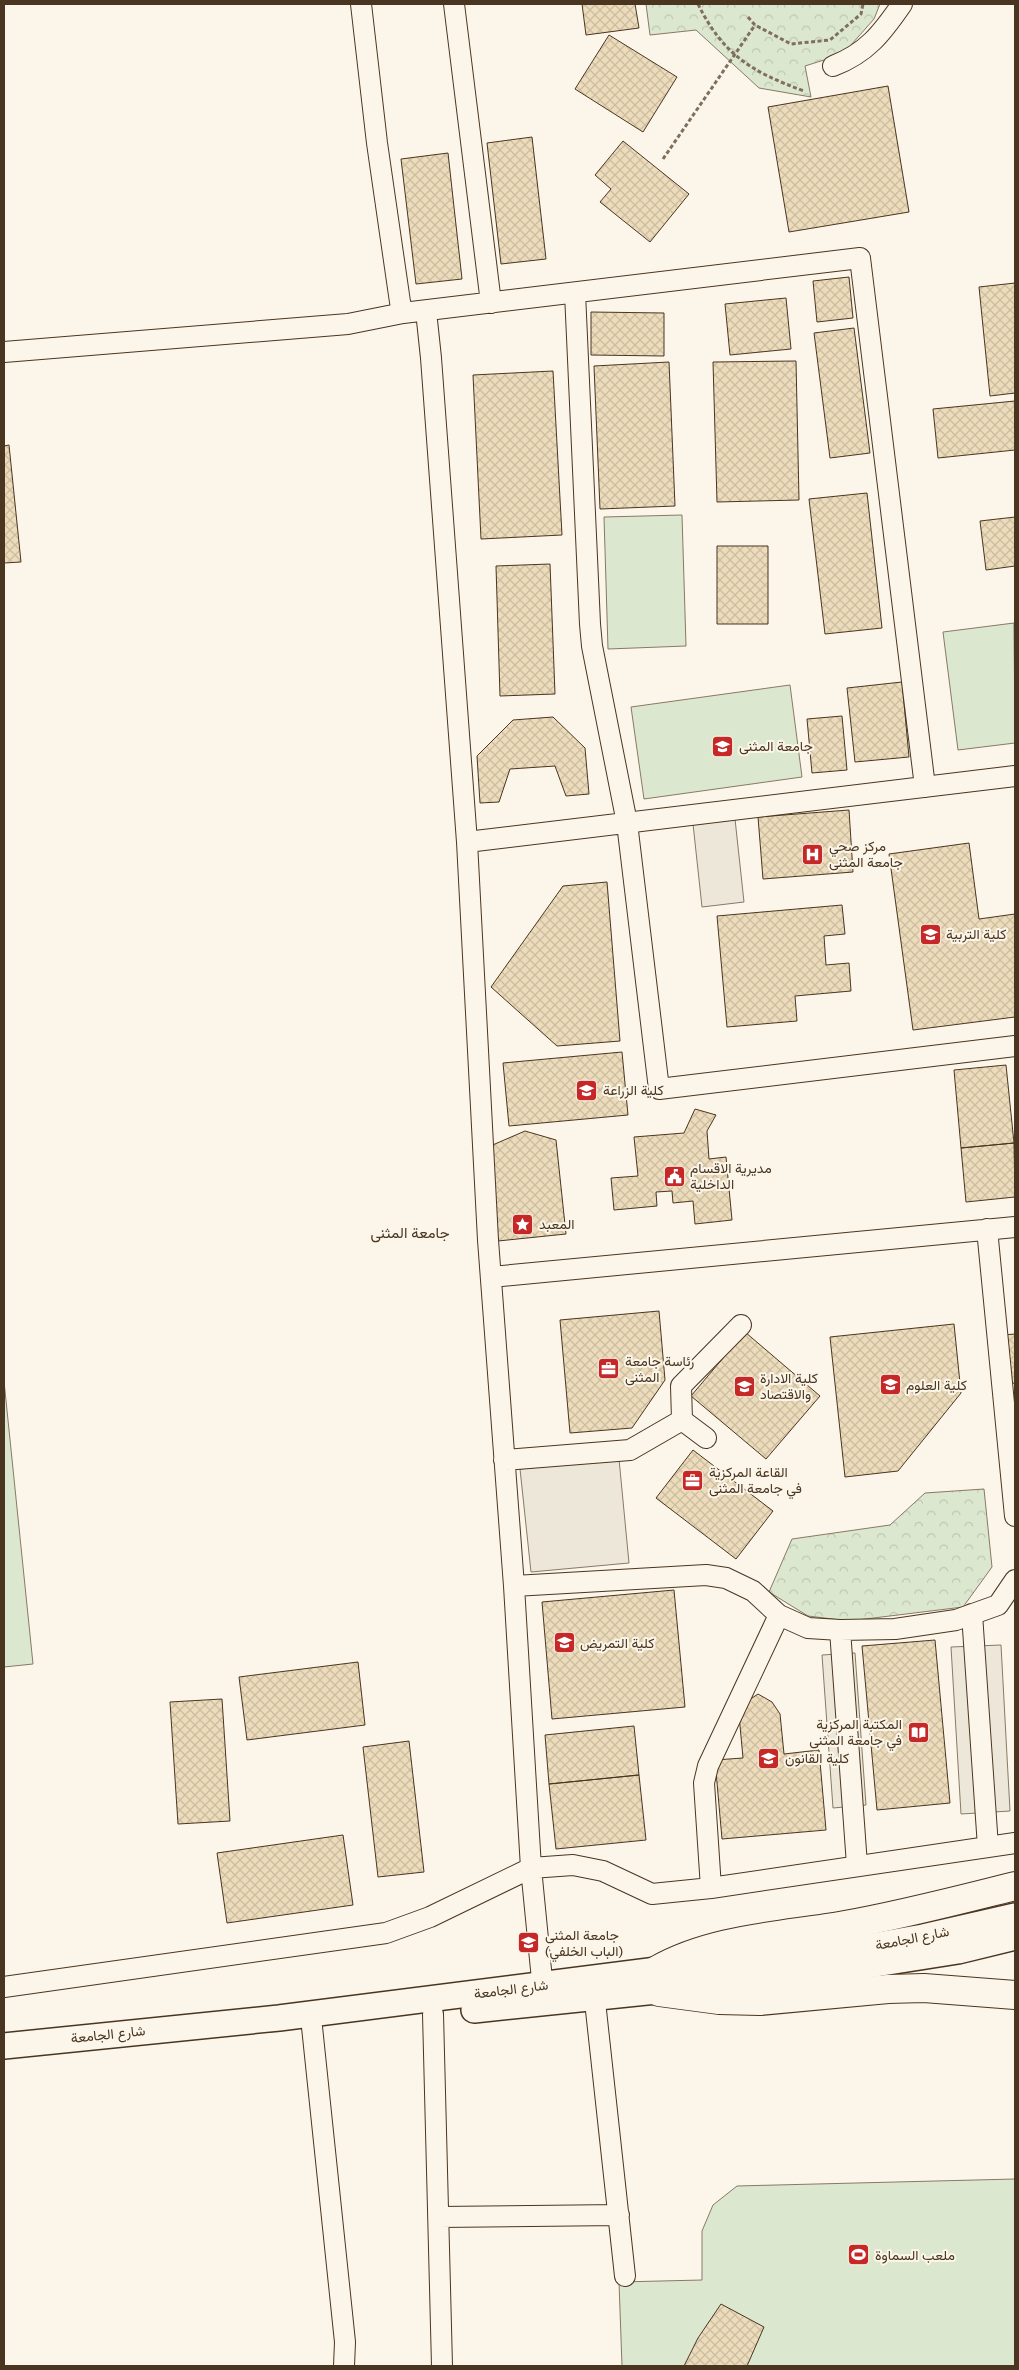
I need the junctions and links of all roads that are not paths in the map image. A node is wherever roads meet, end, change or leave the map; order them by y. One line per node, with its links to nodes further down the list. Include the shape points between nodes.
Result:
1 (361, 4): 8 (street, via 377,143)
2 (454, 4): 6 (street)
3 (902, 4): 4 (street, via 882,34 853,58)
4 (833, 66)
5 (575, 293): 6 (street); 11 (street, via 860,258); 12 (street, via 592,646)
6 (491, 303): 7 (street)
7 (426, 311): 8 (street); 13 (street)
8 (404, 313): 9 (street, via 348,324)
9 (4, 352)
10 (1015, 776): 11 (street)
11 (925, 787): 12 (street)
12 (627, 823): 13 (street); 14 (street, via 660,1089)
13 (467, 842): 17 (street)
14 (1015, 1046)
15 (1015, 1227): 16 (street)
16 (987, 1230): 17 (street); 22 (street)
17 (491, 1277): 21 (street)
18 (741, 1325): 19 (street, via 681,1386)
19 (682, 1420): 20 (street); 21 (street, via 630,1450)
20 (706, 1438)
21 (504, 1460): 24 (street)
22 (1015, 1516)
23 (1015, 1580): 25 (street, via 998,1605)
24 (514, 1586): 26 (street, via 706,1575 726,1578 753,1590); 31 (street)
25 (972, 1614): 27 (street, via 956,1620 896,1629); 29 (street)
26 (779, 1615): 27 (street, via 808,1628); 33 (street, via 708,1766 704,1782)
27 (840, 1630): 30 (street)
28 (1015, 1843): 29 (street)
29 (988, 1847): 30 (street)
30 (857, 1865): 33 (street)
31 (531, 1868): 33 (street, via 573,1865 603,1871 652,1894); 37 (street, via 430,1917 386,1934); 39 (street)
32 (1015, 1886): 36 (highway, via 846,1925 753,1939 697,1952 676,1959)
33 (711, 1888)
34 (1015, 1916): 36 (main road, شارع الجامعة, via 922,1937)
35 (1015, 1937): 36 (main road, via 958,1951 793,1977)
36 (658, 1981): 38 (main road, شارع الجامعة); 40 (highway, via 719,2000 760,2001 924,1988)
37 (4, 1987)
38 (594, 1989): 39 (main road, شارع الجامعة); 45 (street)
39 (543, 1995): 41 (main road); 43 (main road, شارع الجامعة)
40 (1015, 1995)
41 (433, 2014): 42 (main road); 46 (street)
42 (312, 2028): 44 (main road); 48 (street, via 345,2342)
43 (4, 2046)
44 (4, 2058)
45 (619, 2214): 46 (street); 47 (street)
46 (438, 2217): 49 (street)
47 (625, 2276)
48 (344, 2366)
49 (442, 2366)

